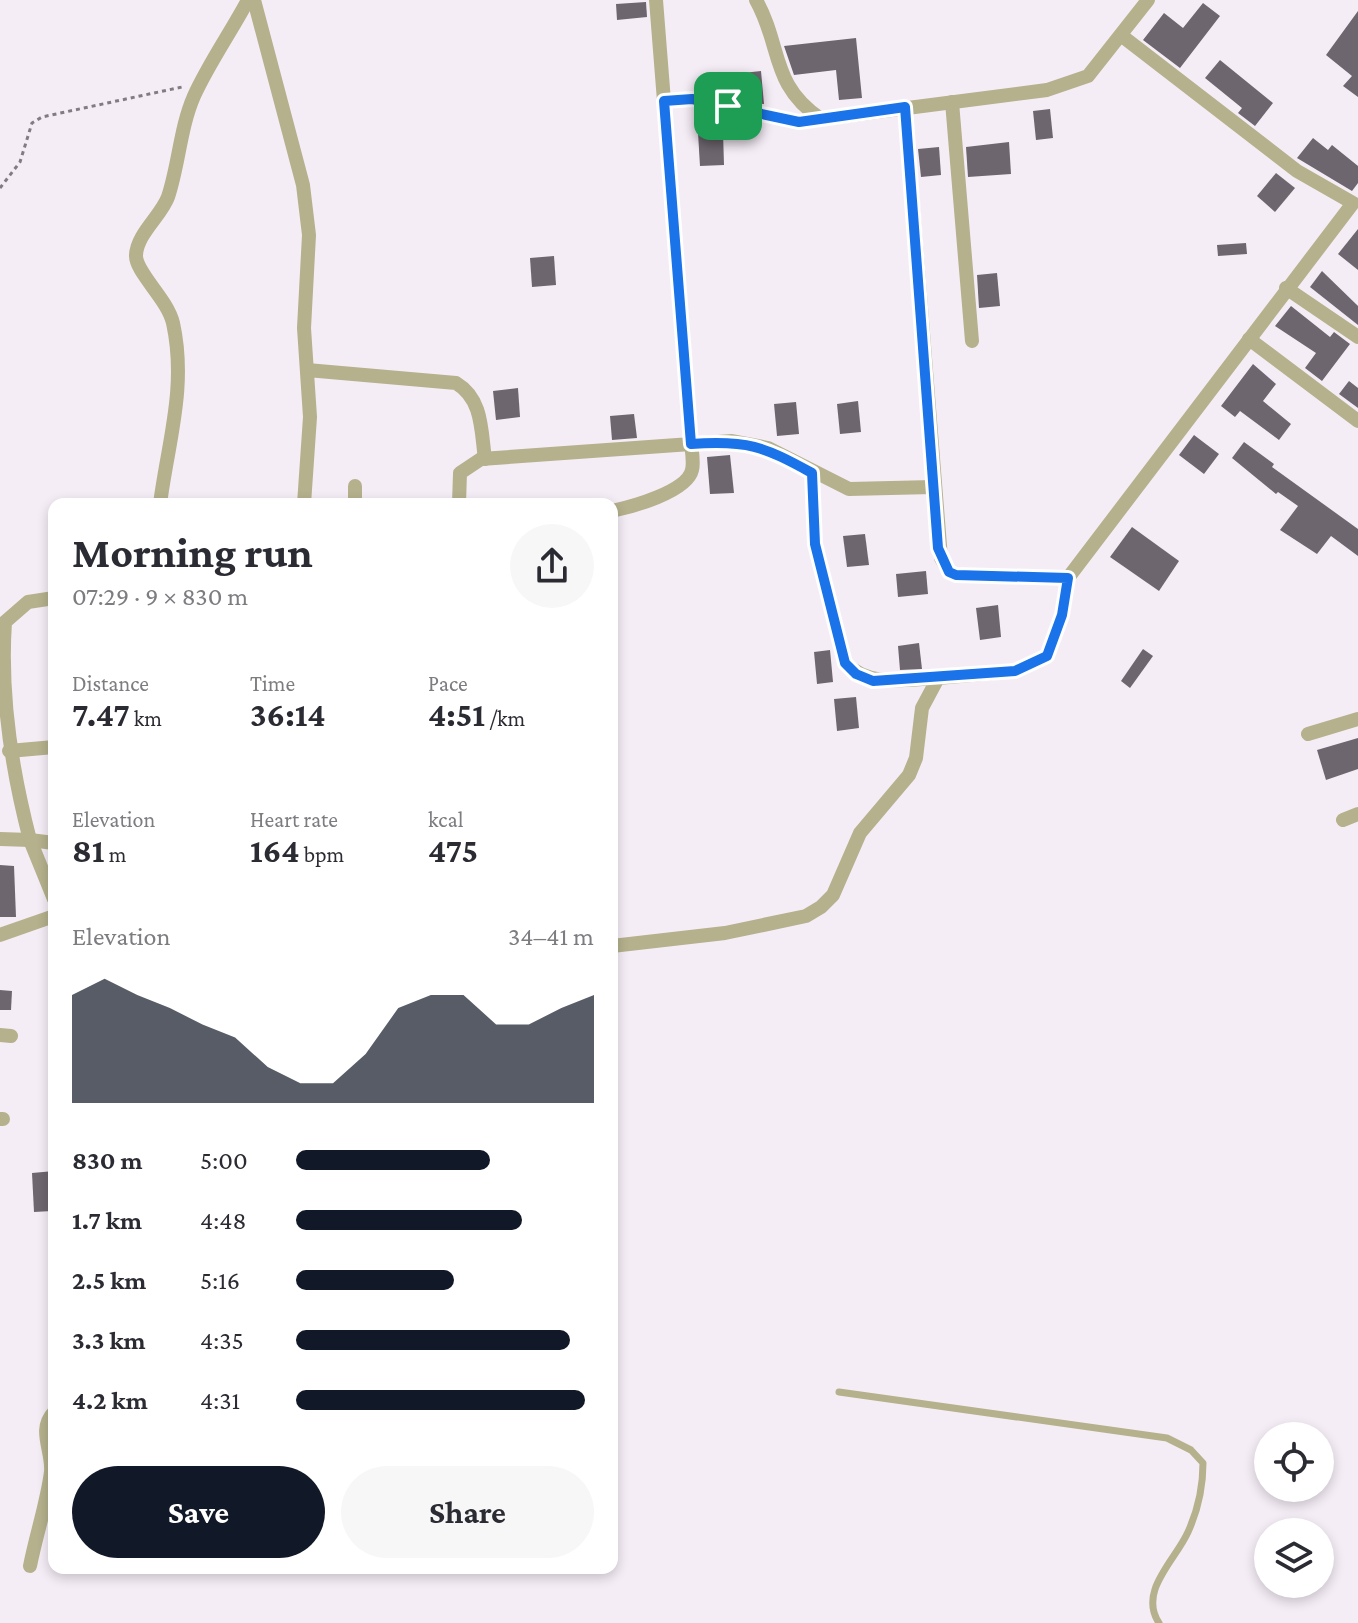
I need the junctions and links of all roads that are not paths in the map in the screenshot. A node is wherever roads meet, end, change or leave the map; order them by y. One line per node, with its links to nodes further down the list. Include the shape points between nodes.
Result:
1 (251, 0): 15 (street, via 303,185 309,235); 22 (street, via 202,82 186,121 168,198 135,257 172,321 179,375)
2 (656, 0): 6 (street)
3 (756, 0): 9 (street, via 783,80 804,108)
4 (1148, 0): 5 (street)
5 (1122, 36): 7 (street, via 1088,76 1075,82); 10 (street, via 1297,171)
6 (664, 101): 9 (street, via 692,99 777,119); 17 (street)
7 (952, 102): 8 (street); 14 (street)
8 (905, 107): 9 (street); 21 (street)
9 (821, 119)
10 (1356, 202): 11 (street)
11 (1286, 288): 12 (street); 13 (street)
12 (1358, 337)
13 (1249, 339): 16 (street); 27 (street)
14 (972, 341)
15 (307, 370): 18 (street, via 456,383 467,390 478,410); 23 (street)
16 (1358, 421)
17 (691, 444): 18 (street); 19 (street, via 732,441 768,448); 26 (street, via 689,478 652,500)
18 (485, 459): 25 (street, via 460,473)
19 (812, 473): 21 (street, via 849,489); 29 (street, via 815,544 845,663 873,681)
20 (355, 486): 24 (street)
21 (933, 487): 27 (street, via 938,548 949,572)
22 (161, 498)
23 (304, 498)
24 (355, 498)
25 (459, 498)
26 (618, 509)
27 (1068, 578): 29 (street, via 1047,656 1015,671)
28 (48, 599): 33 (street, via 28,602 5,622)
29 (938, 678): 42 (street, via 922,708 909,775 860,833 833,895 821,907 806,916 725,933)
30 (1358, 719): 31 (street)
31 (1308, 734)
32 (48, 748): 33 (street)
33 (9, 751): 37 (street)
34 (1358, 814): 35 (street)
35 (1343, 820)
36 (0, 839): 37 (street)
37 (30, 840): 38 (street); 39 (street)
38 (48, 842)
39 (48, 884)
40 (48, 918): 41 (street)
41 (0, 935)
42 (618, 945)
43 (839, 1392): 48 (lane, via 1167,1438 1191,1450 1203,1463 1203,1487 1189,1531 1153,1592 1151,1606)
44 (48, 1418): 45 (street)
45 (48, 1452)
46 (48, 1486): 47 (street)
47 (30, 1566)
48 (1159, 1623)

